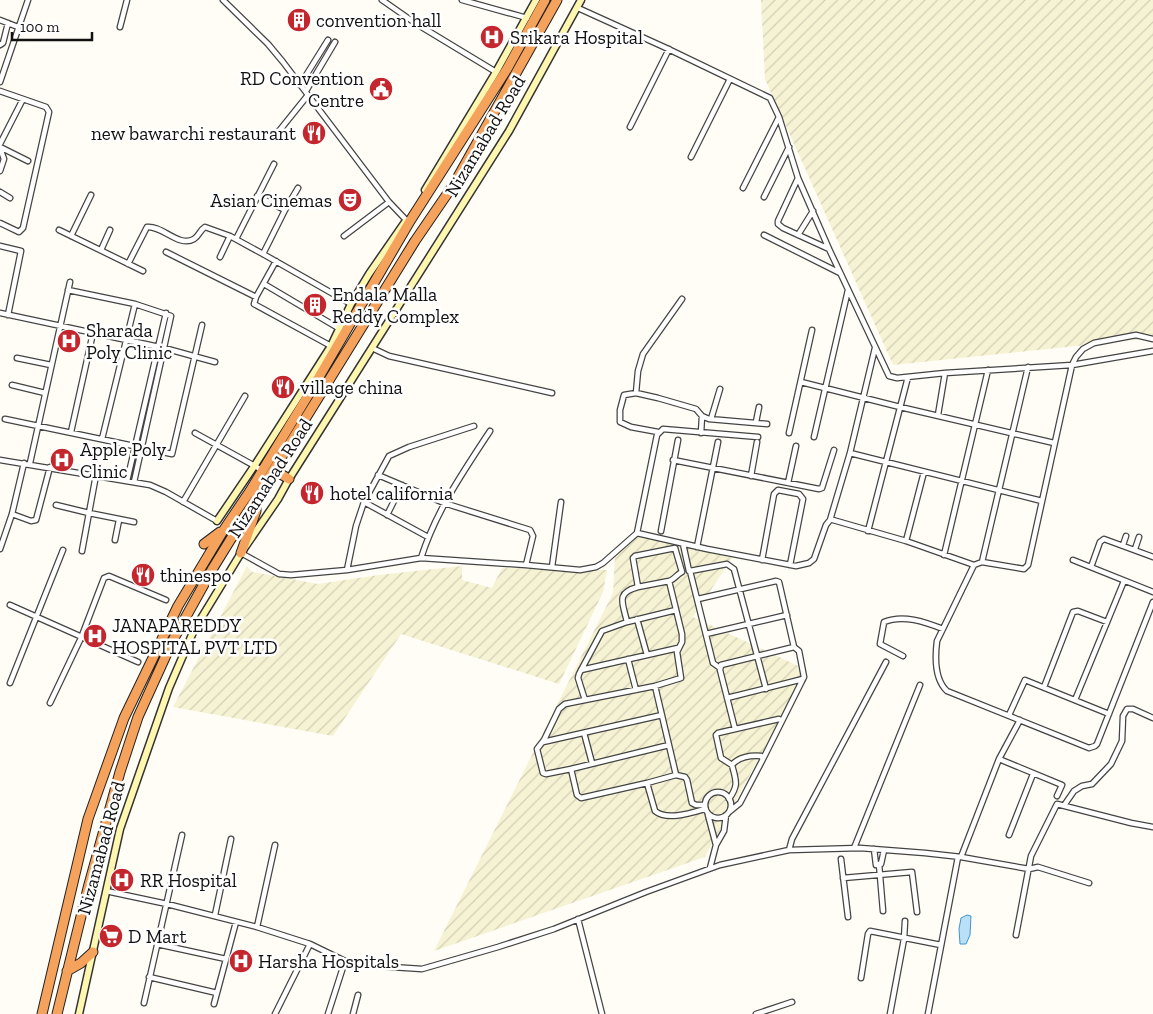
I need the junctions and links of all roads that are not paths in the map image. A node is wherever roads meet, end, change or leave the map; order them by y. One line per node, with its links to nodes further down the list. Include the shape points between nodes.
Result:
1 (28, 0): 14 (street)
2 (127, 0): 15 (street)
3 (223, 0): 24 (street, via 268,44)
4 (382, 0): 21 (street)
5 (462, 0): 11 (street)
6 (536, 0): 11 (main road, Nizamabad Road)
7 (545, 0): 48 (highway, Nizamabad Road, via 507,69)
8 (557, 0): 148 (highway, Nizamabad Road, via 454,184)
9 (581, 0): 10 (main road, Nizamabad Road)
10 (578, 8): 19 (street); 90 (main road, Nizamabad Road, via 509,131)
11 (527, 18): 21 (main road, Nizamabad Road)
12 (0, 20): 13 (street)
13 (8, 23): 14 (street); 18 (street)
14 (18, 27): 20 (street)
15 (120, 27)
16 (328, 40): 24 (street)
17 (335, 42): 26 (street)
18 (0, 45)
19 (669, 49): 22 (street); 29 (street)
20 (2, 69): 23 (street)
21 (496, 72): 48 (main road, Nizamabad Road)
22 (730, 79): 28 (street, via 770,98); 33 (street)
23 (0, 82)
24 (300, 85): 26 (street)
25 (0, 91): 27 (street)
26 (307, 93): 30 (street); 45 (street)
27 (23, 99): 31 (street); 49 (street, via 46,106 49,112 23,228 19,232)
28 (779, 117): 32 (street); 39 (street)
29 (630, 127)
30 (275, 136)
31 (0, 146): 34 (street); 36 (street, via 4,159)
32 (789, 147): 37 (street); 43 (street)
33 (691, 157)
34 (28, 161)
35 (274, 164): 42 (street)
36 (0, 171)
37 (798, 178): 47 (street); 53 (street, via 778,221 783,228)
38 (298, 188): 46 (street)
39 (743, 188)
40 (0, 192): 44 (street)
41 (91, 195): 54 (street)
42 (257, 196): 46 (street); 57 (street)
43 (764, 197)
44 (10, 198)
45 (389, 202): 48 (street); 56 (street)
46 (285, 210): 62 (street)
47 (813, 211): 53 (street); 59 (street)
48 (408, 222): 75 (main road, Nizamabad Road); 146 (highway, Nizamabad Road, via 312,389)
49 (0, 223)
50 (59, 230): 54 (street)
51 (110, 230): 60 (street)
52 (764, 235): 67 (street)
53 (798, 235): 59 (street)
54 (71, 236): 60 (street)
55 (230, 236): 57 (street); 63 (street); 65 (street, via 205,226 195,238 185,240 147,227)
56 (344, 236)
57 (236, 240): 62 (street)
58 (0, 246): 78 (street, via 21,251)
59 (829, 249): 67 (street)
60 (101, 250): 65 (street)
61 (166, 252): 72 (street)
62 (263, 254): 64 (street)
63 (220, 257)
64 (276, 261): 69 (street); 75 (street)
65 (128, 264): 66 (street)
66 (143, 271)
67 (840, 272): 71 (street)
68 (70, 282): 70 (street)
69 (264, 284): 72 (street); 81 (street)
70 (68, 290): 74 (street); 80 (street)
71 (848, 290): 87 (street); 104 (street)
72 (256, 297): 86 (street, via 256,306)
73 (682, 299): 107 (street, via 643,354)
74 (135, 304): 77 (street); 85 (street)
75 (351, 304): 81 (main road, Nizamabad Road)
76 (0, 313): 78 (street)
77 (166, 313): 88 (street); 89 (street, via 171,318)
78 (8, 315): 80 (street)
79 (202, 325): 92 (street)
80 (60, 326): 83 (street); 95 (street)
81 (340, 329): 86 (main road, Nizamabad Road)
82 (812, 330): 101 (street)
83 (92, 333): 85 (street); 124 (street)
84 (1153, 339): 96 (street, via 1136,335 1094,342 1083,349)
85 (126, 340): 88 (street); 131 (street)
86 (331, 346): 146 (main road, Nizamabad Road)
87 (875, 346): 100 (street, via 889,376); 110 (street)
88 (158, 347): 89 (street); 108 (street)
89 (164, 348): 92 (street); 111 (street)
90 (372, 348): 106 (street, via 389,356); 153 (main road, Nizamabad Road)
91 (1153, 351): 96 (street)
92 (195, 356): 94 (street); 137 (street, via 172,454)
93 (17, 358): 95 (street)
94 (214, 362)
95 (51, 365): 105 (street)
96 (1072, 365): 97 (street); 134 (street)
97 (1028, 367): 98 (street); 129 (street)
98 (988, 370): 99 (street); 120 (street)
99 (945, 373): 100 (street); 114 (street)
100 (908, 377): 113 (street)
101 (801, 382): 104 (street); 128 (street)
102 (12, 386): 105 (street)
103 (720, 389): 117 (street)
104 (825, 389): 110 (street); 130 (street)
105 (45, 393): 121 (street)
106 (552, 393)
107 (636, 393): 115 (street, via 696,409); 125 (street, via 622,397 620,422)
108 (146, 396): 111 (street); 136 (street)
109 (245, 396): 135 (street)
110 (862, 397): 113 (street); 140 (street)
111 (152, 398): 137 (street)
112 (759, 407): 118 (street)
113 (900, 407): 114 (street); 143 (street)
114 (938, 415): 120 (street)
115 (702, 416): 117 (street); 127 (street)
116 (4, 419): 121 (street)
117 (712, 419): 118 (street)
118 (756, 422): 119 (street)
119 (767, 424)
120 (974, 425): 129 (street); 154 (street)
121 (38, 426): 124 (street); 144 (street)
122 (474, 426): 150 (street, via 389,456)
123 (490, 431): 165 (street)
124 (71, 432): 131 (street)
125 (658, 432): 127 (street, via 663,429); 177 (street)
126 (195, 433): 135 (street)
127 (701, 433): 152 (street, via 757,440)
128 (789, 433)
129 (1012, 434): 134 (street); 159 (street)
130 (814, 437)
131 (102, 439): 136 (street)
132 (678, 440): 142 (street)
133 (718, 442): 147 (street)
134 (1054, 443): 161 (street)
135 (218, 444): 146 (street); 162 (street)
136 (134, 445): 137 (street); 155 (street)
137 (141, 446): 156 (street)
138 (796, 446): 157 (street)
139 (834, 450): 157 (street, via 821,489)
140 (850, 453): 143 (street); 171 (street)
141 (0, 460): 144 (street)
142 (673, 460): 147 (street); 175 (street)
143 (886, 462): 149 (street); 176 (street)
144 (27, 463): 145 (street); 168 (street)
145 (50, 467): 151 (street); 168 (street, via 36,520)
146 (259, 468): 173 (main road, Nizamabad Road); 174 (highway, Nizamabad Road)
147 (712, 468): 152 (street); 186 (street)
148 (274, 470): 153 (highway); 160 (highway, Nizamabad Road)
149 (924, 472): 154 (street); 182 (street)
150 (378, 475): 158 (street); 163 (street)
151 (96, 476): 155 (street); 167 (street)
152 (751, 476): 157 (street)
153 (289, 479): 191 (main road, Nizamabad Road)
154 (961, 480): 159 (street); 192 (street)
155 (127, 481): 156 (street)
156 (134, 482): 162 (street, via 159,488)
157 (788, 483)
158 (402, 485): 165 (street); 169 (street)
159 (999, 490): 161 (street); 197 (street)
160 (256, 498): 191 (highway, via 256,511); 305 (highway, Nizamabad Road, via 173,640 138,717)
161 (1042, 501): 197 (street, via 1026,568)
162 (183, 502): 173 (street)
163 (364, 502): 169 (street); 203 (street)
164 (561, 502): 201 (street)
165 (444, 503): 178 (street); 198 (street, via 530,530 532,536)
166 (56, 505): 167 (street)
167 (89, 513): 170 (street); 190 (street)
168 (12, 514): 187 (street)
169 (387, 515): 178 (street)
170 (119, 520): 172 (street); 181 (street)
171 (830, 520): 176 (street); 199 (street, via 814,559 804,565)
172 (134, 522)
173 (217, 522)
174 (223, 531): 183 (highway); 314 (highway, Nizamabad Road, via 178,606 124,718 88,819)
175 (661, 531)
176 (868, 531): 182 (street)
177 (637, 533): 184 (street); 201 (street, via 596,567 580,570)
178 (428, 536): 194 (street)
179 (1126, 536): 185 (street)
180 (1139, 537): 188 (street)
181 (115, 540)
182 (906, 541): 192 (street)
183 (204, 544)
184 (683, 544): 186 (street); 204 (street)
185 (1123, 545): 188 (street); 202 (street, via 1102,540)
186 (697, 547): 195 (street, via 707,552)
187 (0, 548)
188 (1135, 549): 193 (street)
189 (63, 550): 217 (street)
190 (82, 551)
191 (241, 553): 203 (street, via 279,574); 287 (main road, Nizamabad Road, via 194,630 169,688 120,829)
192 (944, 555): 200 (street)
193 (1153, 557)
194 (422, 558): 198 (street); 203 (street)
195 (762, 560): 199 (street); 199 (street, via 774,494 778,490 799,494 803,499)
196 (1073, 560): 202 (street)
197 (982, 562): 200 (street)
198 (526, 564): 201 (street)
199 (790, 565)
200 (974, 565): 222 (street)
201 (552, 567)
202 (1091, 567): 207 (street)
203 (347, 570)
204 (690, 571): 205 (street); 209 (street, via 727,564 734,569); 211 (street)
205 (682, 572): 206 (street); 208 (street, via 676,548 635,556 632,562)
206 (669, 581): 208 (street); 215 (street)
207 (1124, 581): 210 (street); 220 (street)
208 (638, 587): 219 (street, via 623,593)
209 (739, 589): 211 (street); 216 (street, via 779,582); 221 (street)
210 (1153, 592)
211 (698, 599): 223 (street)
212 (166, 600): 224 (street, via 106,576)
213 (1153, 602): 246 (street)
214 (10, 605): 217 (street)
215 (676, 610): 218 (street); 226 (street, via 682,634)
216 (787, 614): 221 (street); 225 (street)
217 (36, 618): 224 (street); 236 (street)
218 (637, 619): 219 (street); 227 (street)
219 (627, 622): 234 (street, via 602,631)
220 (1107, 622): 239 (street, via 1073,612); 244 (street)
221 (748, 623): 223 (street); 228 (street)
222 (943, 629): 229 (street, via 924,621 884,622 880,644); 248 (street, via 937,641 936,655 941,685 947,691)
223 (706, 634): 233 (street, via 713,663)
224 (82, 638): 231 (street); 245 (street)
225 (794, 647): 228 (street); 235 (street, via 799,651)
226 (678, 648): 227 (street); 238 (street, via 681,678)
227 (647, 655): 230 (street)
228 (756, 656): 233 (street, via 721,665); 240 (street)
229 (903, 656)
230 (628, 659): 234 (street); 241 (street)
231 (138, 662)
232 (886, 662): 277 (street)
233 (720, 668): 242 (street)
234 (581, 670): 243 (street, via 578,678)
235 (803, 679): 240 (street); 251 (street)
236 (10, 683)
237 (920, 685): 275 (street)
238 (654, 686): 241 (street); 247 (street)
239 (1044, 687): 244 (street); 248 (street, via 1025,680)
240 (766, 689): 242 (street)
241 (636, 690): 243 (street)
242 (727, 698): 252 (street)
243 (584, 700): 254 (street, via 565,704 559,709)
244 (1075, 700): 246 (street)
245 (50, 703)
246 (1109, 714): 250 (street, via 1097,744 1088,748)
247 (662, 715): 253 (street); 255 (street)
248 (1009, 715): 250 (street)
249 (1153, 718): 266 (street, via 1133,709 1127,710 1123,716 1122,742 1111,764 1092,784 1074,791)
250 (1020, 720): 257 (street)
251 (782, 721): 252 (street, via 777,718); 256 (street)
252 (735, 729): 259 (street, via 718,733 715,738 721,758)
253 (584, 732): 254 (street); 258 (street)
254 (542, 742): 260 (street, via 537,749 543,773)
255 (669, 745): 258 (street); 262 (street)
256 (763, 759): 259 (street, via 760,756 742,758); 268 (street, via 740,803)
257 (999, 760): 261 (street); 279 (street)
258 (592, 763): 260 (street)
259 (732, 765): 265 (street, via 737,784)
260 (570, 769): 263 (street, via 577,795 581,798)
261 (1034, 774): 264 (street, via 1062,785); 271 (street)
262 (676, 775): 263 (street); 267 (street, via 687,780 692,803)
263 (647, 783): 267 (street, via 658,813 681,814)
264 (1057, 796)
265 (729, 799): 267 (street, via 716,793 708,797); 268 (street, via 731,804)
266 (1065, 804): 269 (street); 283 (street, via 1057,804 1031,856)
267 (706, 809): 268 (street, via 714,818); 274 (street)
268 (727, 813): 274 (street, via 724,831)
269 (1153, 827)
270 (182, 835): 288 (street)
271 (1009, 835)
272 (231, 839): 291 (street)
273 (275, 845): 296 (street)
274 (716, 845): 282 (street)
275 (854, 848): 276 (street); 277 (street)
276 (874, 849): 278 (street); 281 (street, via 876,864)
277 (789, 850): 282 (street)
278 (884, 850): 279 (street); 281 (street)
279 (960, 857): 283 (street); 301 (street)
280 (841, 859): 285 (street)
281 (879, 864): 284 (street)
282 (710, 868): 293 (street)
283 (1028, 870): 286 (street, via 1038,867); 297 (street)
284 (879, 875): 285 (street); 289 (street); 290 (street, via 912,872)
285 (843, 878): 292 (street)
286 (1089, 884)
287 (106, 891): 288 (street); 302 (main road, Nizamabad Road)
288 (166, 904): 291 (street); 299 (street)
289 (884, 911)
290 (917, 912)
291 (215, 915): 295 (street)
292 (848, 917)
293 (578, 919): 304 (street, via 422,969); 320 (street)
294 (905, 921): 298 (street)
295 (236, 922): 296 (street); 303 (street)
296 (257, 927): 300 (street)
297 (1016, 935)
298 (904, 939): 301 (street); 307 (street, via 868,932); 322 (street)
299 (157, 944): 303 (street); 306 (street)
300 (310, 944): 304 (street); 317 (street)
301 (941, 945): 323 (street)
302 (92, 952): 305 (highway); 316 (main road, Nizamabad Road)
303 (226, 959): 308 (street)
304 (345, 961): 318 (street)
305 (67, 970): 315 (highway, Nizamabad Road)
306 (149, 976): 308 (street); 311 (street)
307 (861, 978)
308 (218, 993): 312 (street)
309 (358, 995): 319 (street)
310 (792, 1002): 313 (street)
311 (144, 1003)
312 (214, 1004)
313 (772, 1011): 321 (street)
314 (42, 1014)
315 (56, 1014)
316 (79, 1014)
317 (276, 1014)
318 (328, 1014)
319 (353, 1014)
320 (602, 1014)
321 (756, 1014)
322 (890, 1014)
323 (928, 1014)

